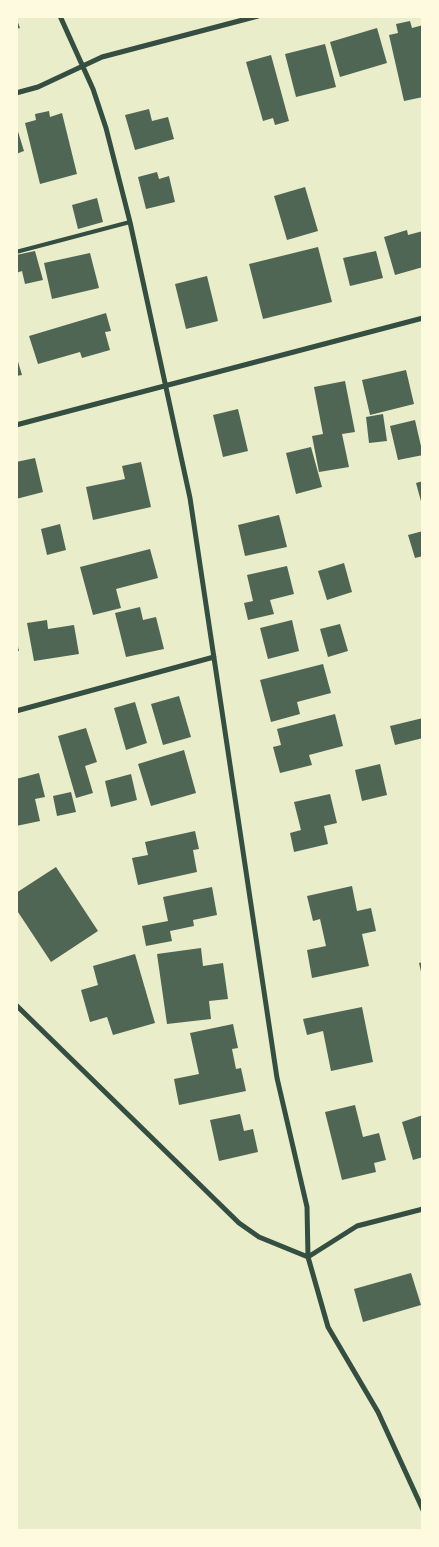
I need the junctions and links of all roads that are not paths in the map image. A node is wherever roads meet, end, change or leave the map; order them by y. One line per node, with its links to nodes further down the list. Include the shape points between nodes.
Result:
1 (60, 16): 3 (street)
2 (258, 16): 3 (street, via 102,58)
3 (84, 66): 4 (street, via 38,87); 5 (street, via 106,128)
4 (16, 93)
5 (130, 222): 6 (lane); 8 (street)
6 (16, 252)
7 (423, 318): 8 (street)
8 (165, 386): 9 (street); 10 (street, via 190,498)
9 (16, 424)
10 (214, 657): 11 (street); 14 (street, via 277,1078 307,1207)
11 (16, 712)
12 (16, 1005): 14 (street, via 239,1223 258,1238)
13 (423, 1209): 14 (street, via 357,1226)
14 (308, 1256): 15 (street, via 328,1327 378,1412)
15 (423, 1510)

